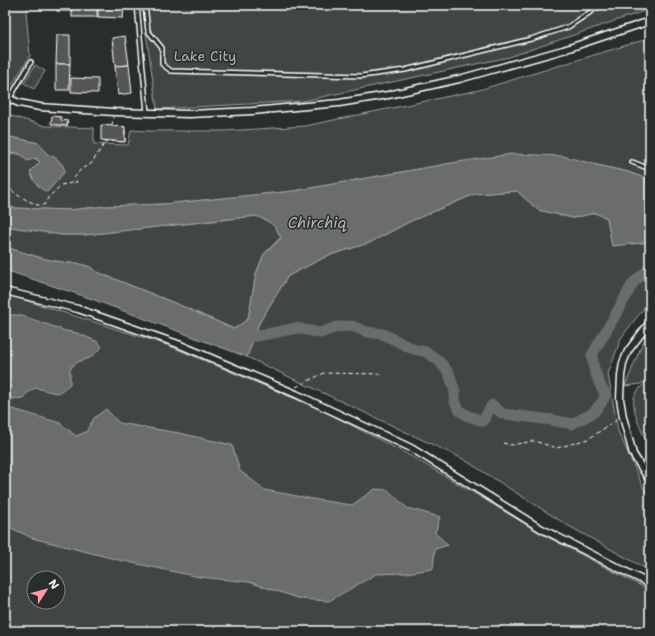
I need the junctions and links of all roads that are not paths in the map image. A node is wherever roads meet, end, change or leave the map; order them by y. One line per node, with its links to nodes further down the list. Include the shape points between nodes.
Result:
1 (137, 5): 7 (lane)
2 (145, 5): 3 (lane, via 148,31 162,48 162,64 171,71 361,76 405,70 531,39 568,27)
3 (601, 5)
4 (650, 21): 7 (street, via 563,50 459,79 388,95 340,103 252,111)
5 (31, 62): 6 (lane)
6 (7, 98): 7 (street, via 40,107)
7 (147, 113)
8 (632, 162): 9 (lane)
9 (650, 169)
10 (5, 291): 13 (street, via 100,316 178,344 288,390 411,448 540,528)
11 (650, 322): 12 (street, via 628,351 623,363 620,399 633,454)
12 (650, 481)
13 (650, 584)

